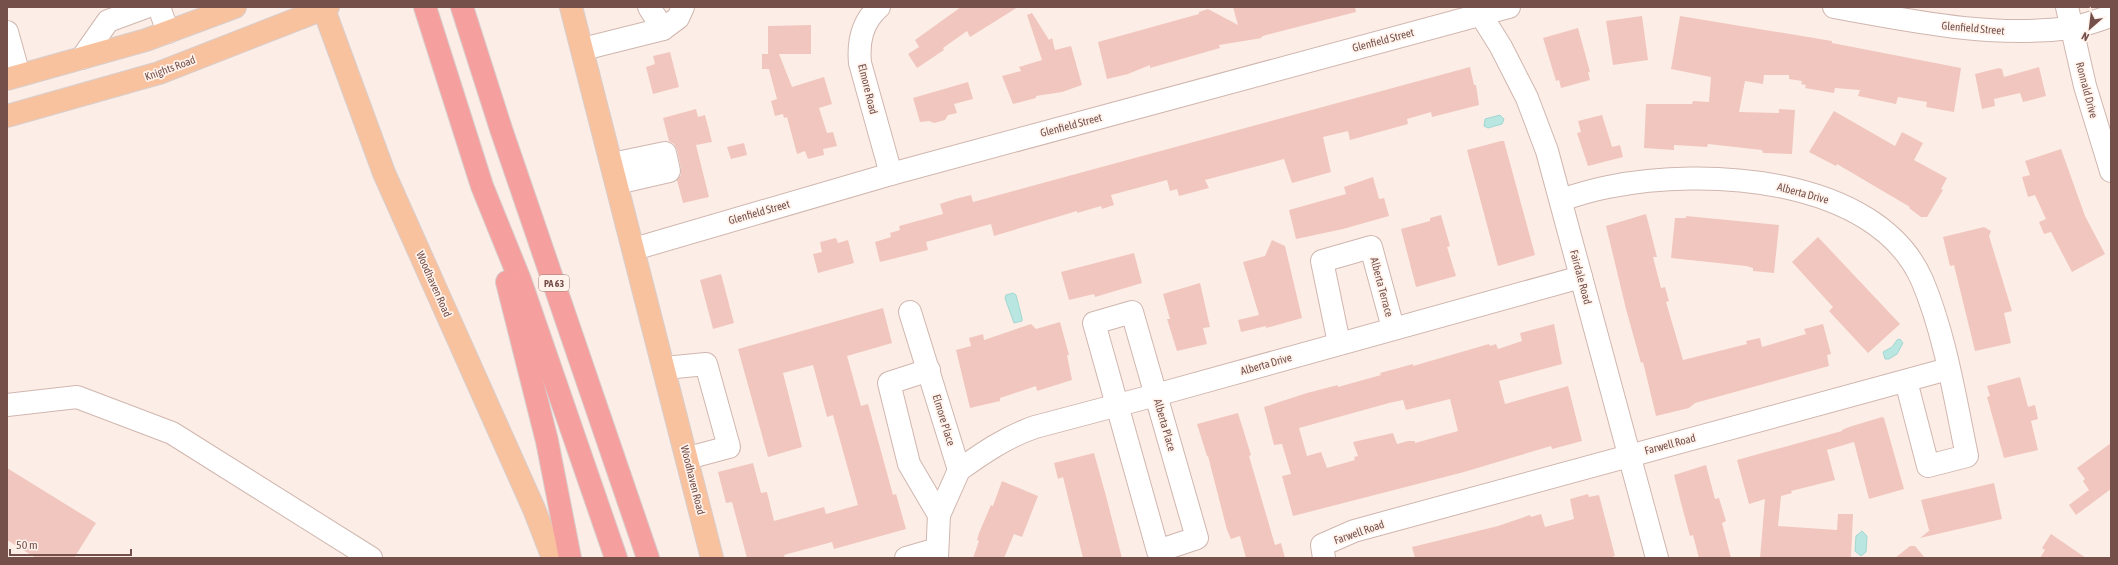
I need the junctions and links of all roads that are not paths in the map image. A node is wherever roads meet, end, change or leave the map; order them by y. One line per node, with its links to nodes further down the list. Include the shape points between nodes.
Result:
1 (146, 7): 15 (street)
2 (159, 7): 20 (street)
3 (235, 7): 14 (main road)
4 (425, 7): 27 (highway, PA 63)
5 (462, 7): 51 (highway, PA 63, via 501,130)
6 (572, 7): 21 (main road, Woodhaven Road)
7 (649, 7): 18 (street)
8 (683, 7): 18 (street, via 678,18)
9 (879, 7): 26 (street, Elmore Road, via 867,20 859,46 860,63)
10 (1509, 7): 13 (street, Glenfield Street)
11 (1834, 7): 17 (street, Glenfield Street, via 1988,31)
12 (325, 8): 24 (main road, Knights Road, via 159,73); 48 (main road, Woodhaven Road, via 384,173 534,509)
13 (1479, 11): 26 (street, Glenfield Street, via 1449,22); 28 (street, Fairdale Road, via 1527,98 1547,151)
14 (198, 13): 20 (main road)
15 (106, 14): 22 (street)
16 (2111, 16): 17 (street, Glenfield Street)
17 (2069, 17): 25 (street, Ronnald Drive)
18 (663, 29): 21 (street)
19 (7, 32): 23 (street)
20 (168, 32): 22 (main road)
21 (582, 49): 29 (main road, Woodhaven Road)
22 (82, 58): 23 (main road)
23 (13, 77)
24 (7, 116)
25 (2111, 171)
26 (891, 174): 29 (street, Glenfield Street)
27 (482, 186): 49 (highway, via 547,441); 50 (highway, PA 63, via 520,280)
28 (1561, 200): 30 (street, Fairdale Road); 35 (street, Alberta Drive, via 1608,187 1694,178 1753,182 1805,192 1839,203 1873,222 1901,248 1921,280)
29 (634, 249): 34 (main road, Woodhaven Road)
30 (1581, 277): 32 (street, Alberta Drive); 41 (street, Fairdale Road)
31 (910, 312): 36 (street, Elmore Place)
32 (1393, 328): 33 (street, Alberta Drive); 33 (street, Alberta Terrace, via 1371,247 1322,261)
33 (1339, 343): 38 (street, Alberta Drive)
34 (665, 368): 42 (main road, Woodhaven Road); 42 (street, via 706,364 729,447)
35 (1948, 369): 37 (street, Farwell Road); 37 (street, via 1967,456 1928,466)
36 (929, 370): 43 (street, Elmore Place); 44 (street, via 889,383 909,464)
37 (1906, 380): 41 (street, Farwell Road)
38 (1156, 395): 40 (street, Alberta Drive); 40 (street, Alberta Place, via 1132,312 1094,323); 40 (street, Alberta Place, via 1196,538 1158,551)
39 (7, 406): 45 (street, via 77,397 172,433)
40 (1116, 406): 43 (street, Alberta Drive, via 1016,434 993,446)
41 (1629, 456): 54 (street, Farwell Road, via 1354,531 1322,545); 55 (street, Fairdale Road)
42 (688, 458): 52 (main road, Woodhaven Road)
43 (959, 470): 44 (street)
44 (939, 515): 46 (street)
45 (338, 548): 47 (street)
46 (937, 554): 53 (street)
47 (371, 558)
48 (553, 558)
49 (570, 558)
50 (616, 558)
51 (648, 558)
52 (712, 558)
53 (906, 558)
54 (1324, 558)
55 (1657, 558)

